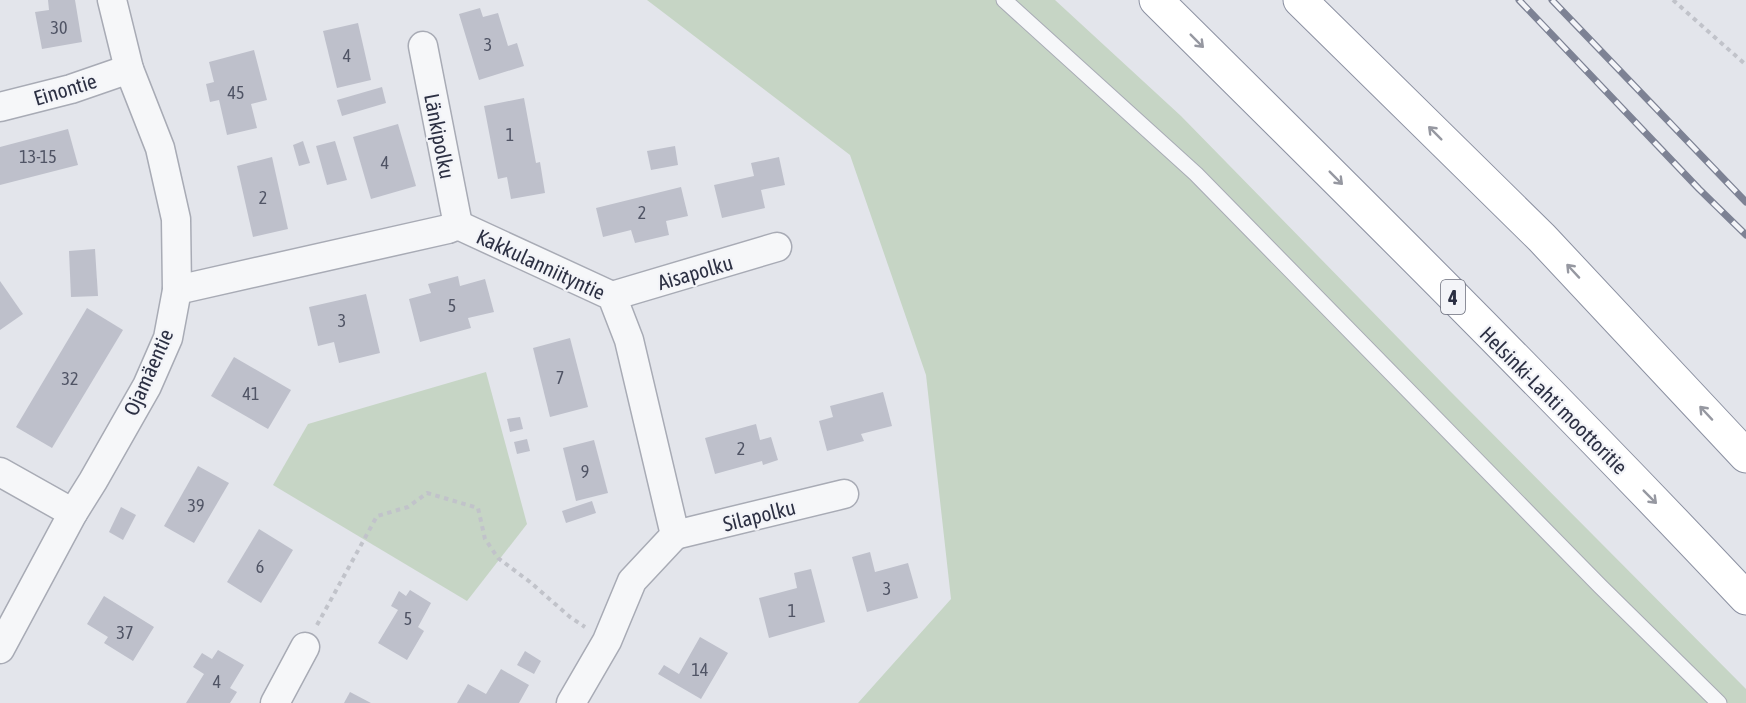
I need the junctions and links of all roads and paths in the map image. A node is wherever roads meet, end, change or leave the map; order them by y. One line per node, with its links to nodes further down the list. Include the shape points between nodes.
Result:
1 (112, 0): 8 (street, Ojamäentie)
2 (1004, 0): 25 (lane, via 1196,174)
3 (1156, 0): 19 (highway, Helsinki-Lahti moottoritie / 4, one-way to 19, via 1381,223)
4 (1300, 0): 14 (highway, one-way to 4, via 1542,238)
5 (1673, 0): 7 (path)
6 (423, 46): 10 (street, Länkipolku)
7 (1746, 65)
8 (129, 69): 9 (street, Einontie); 12 (street, Ojamäentie, via 160,148 176,219)
9 (0, 107)
10 (458, 225): 12 (street, Kakkulanniityntie); 13 (street, Kakkulanniityntie)
11 (777, 247): 13 (street, Aisapolku)
12 (177, 290): 17 (street, Ojamäentie, via 168,338 147,386)
13 (612, 296): 18 (street, Kakkulanniityntie, via 628,340)
14 (1746, 456)
15 (0, 472): 17 (street)
16 (844, 494): 18 (street, Silapolku)
17 (73, 513): 22 (street, Ojamäentie)
18 (675, 535): 20 (street, via 632,581)
19 (1746, 598)
20 (607, 641): 21 (path, via 570,617 498,558 485,539 478,508 427,493 408,507 377,516); 24 (street)
21 (305, 646): 23 (street)
22 (0, 649)
23 (275, 703)
24 (571, 703)
25 (1719, 703)

